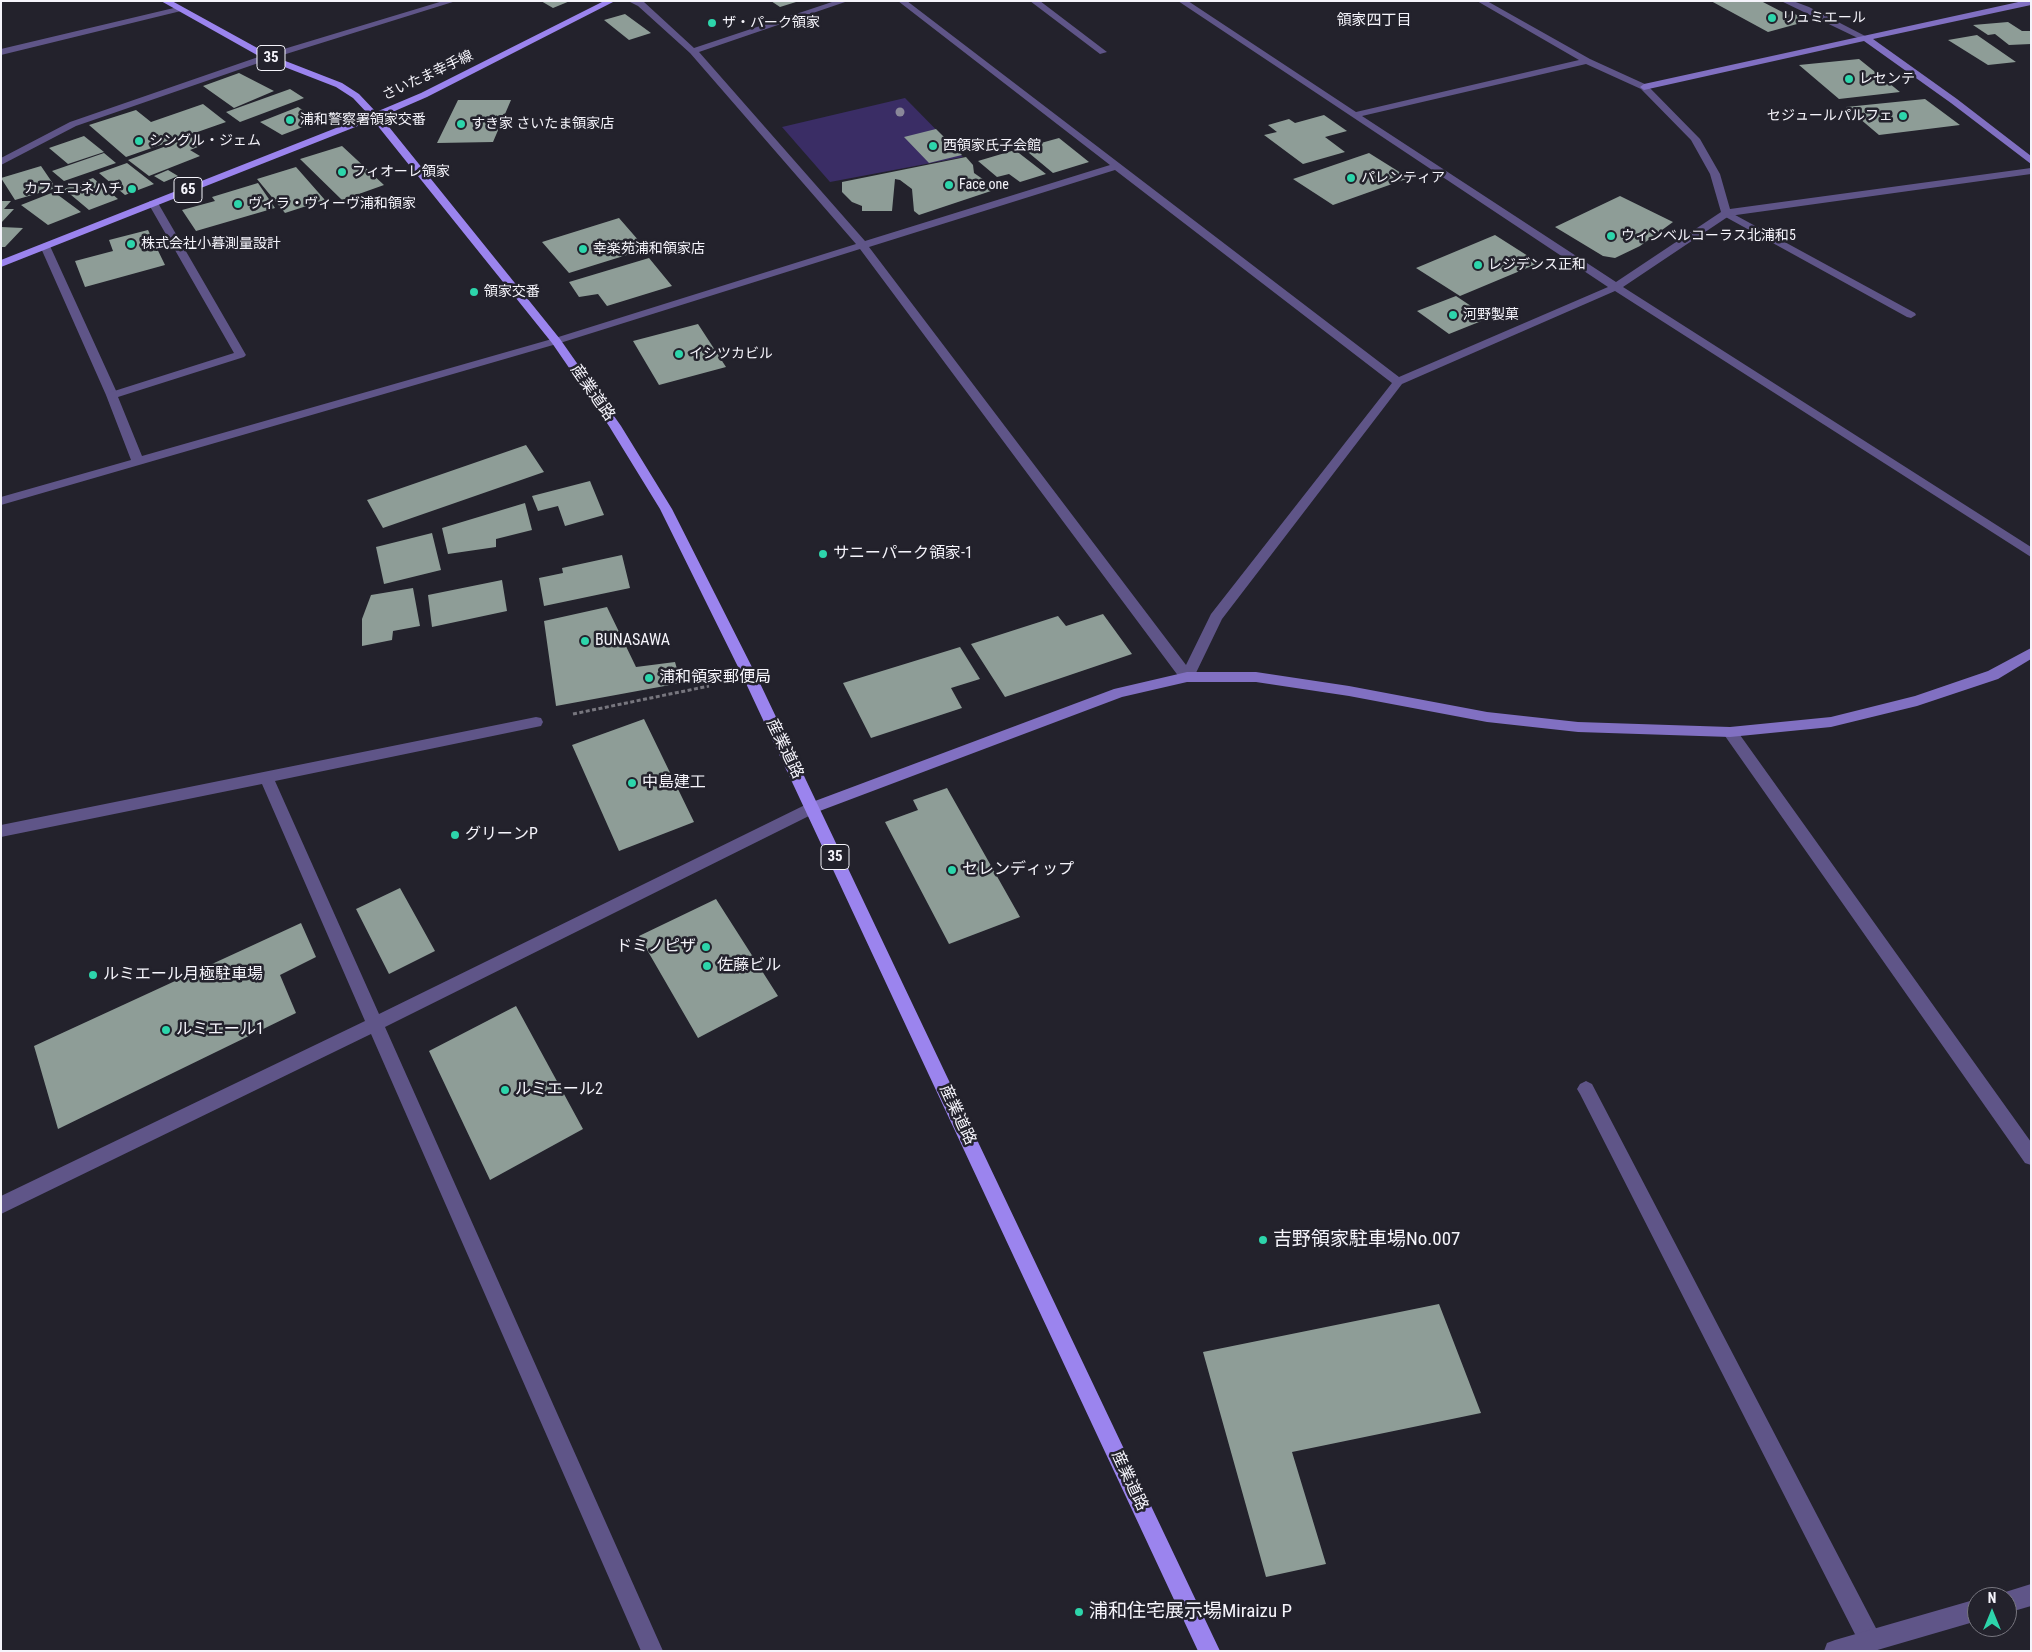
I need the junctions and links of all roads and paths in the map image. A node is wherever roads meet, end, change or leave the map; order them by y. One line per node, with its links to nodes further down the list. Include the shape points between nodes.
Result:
1 (165, 1): 12 (main road, 産業道路 / 35)
2 (452, 1): 17 (street)
3 (611, 1): 21 (main road, さいたま幸手線 / 65, via 424,95)
4 (632, 1): 14 (street, via 641,4)
5 (844, 1): 14 (street)
6 (902, 1): 24 (street)
7 (1034, 1): 16 (street)
8 (1182, 1): 20 (street)
9 (1481, 1): 18 (street)
10 (1785, 1): 13 (street)
11 (2031, 2): 13 (street)
12 (178, 9): 15 (street); 17 (main road, 産業道路 / 35)
13 (1866, 39): 19 (street); 22 (street)
14 (693, 51): 29 (street)
15 (1, 52)
16 (1103, 52)
17 (267, 57): 21 (main road, 産業道路 / 35, via 339,85 356,96); 23 (street, via 72,124)
18 (1588, 61): 19 (street); 20 (street)
19 (1644, 87): 27 (street, via 1695,139 1715,174)
20 (1354, 115): 31 (street)
21 (374, 116): 26 (main road, さいたま幸手線 / 65); 33 (main road, 産業道路 / 35)
22 (2031, 161)
23 (1, 162)
24 (1117, 166): 29 (street); 34 (street)
25 (2031, 171): 27 (street)
26 (153, 203): 28 (main road, さいたま幸手線 / 65); 35 (street, via 240,355)
27 (1726, 213): 31 (street); 32 (street)
28 (45, 246): 30 (main road, さいたま幸手線 / 65); 35 (street)
29 (864, 247): 33 (street); 41 (street)
30 (1, 264)
31 (1616, 287): 34 (street); 38 (street)
32 (1911, 316)
33 (556, 342): 36 (street); 40 (main road, 産業道路 / 35, via 615,426 666,509)
34 (1398, 382): 41 (street, via 1216,617)
35 (112, 395): 36 (street)
36 (138, 462): 37 (street)
37 (1, 501)
38 (2031, 553)
39 (2031, 654): 43 (street, via 1993,675 1907,703 1831,722)
40 (750, 678): 42 (path); 45 (main road, 産業道路 / 35)
41 (1187, 678): 43 (street, via 1256,677 1487,717 1578,728); 45 (street, via 1119,693)
42 (536, 722): 44 (street)
43 (1730, 732): 49 (street)
44 (266, 778): 46 (street); 47 (street)
45 (812, 808): 47 (street); 56 (main road, 産業道路 / 35)
46 (1, 830)
47 (376, 1024): 50 (street); 55 (street)
48 (1586, 1089): 54 (street)
49 (2031, 1157)
50 (1, 1205)
51 (2031, 1595): 52 (street)
52 (2017, 1599)
53 (1967, 1613): 54 (street)
54 (1870, 1640): 57 (street)
55 (652, 1651)
56 (1209, 1651)
57 (1835, 1651)

